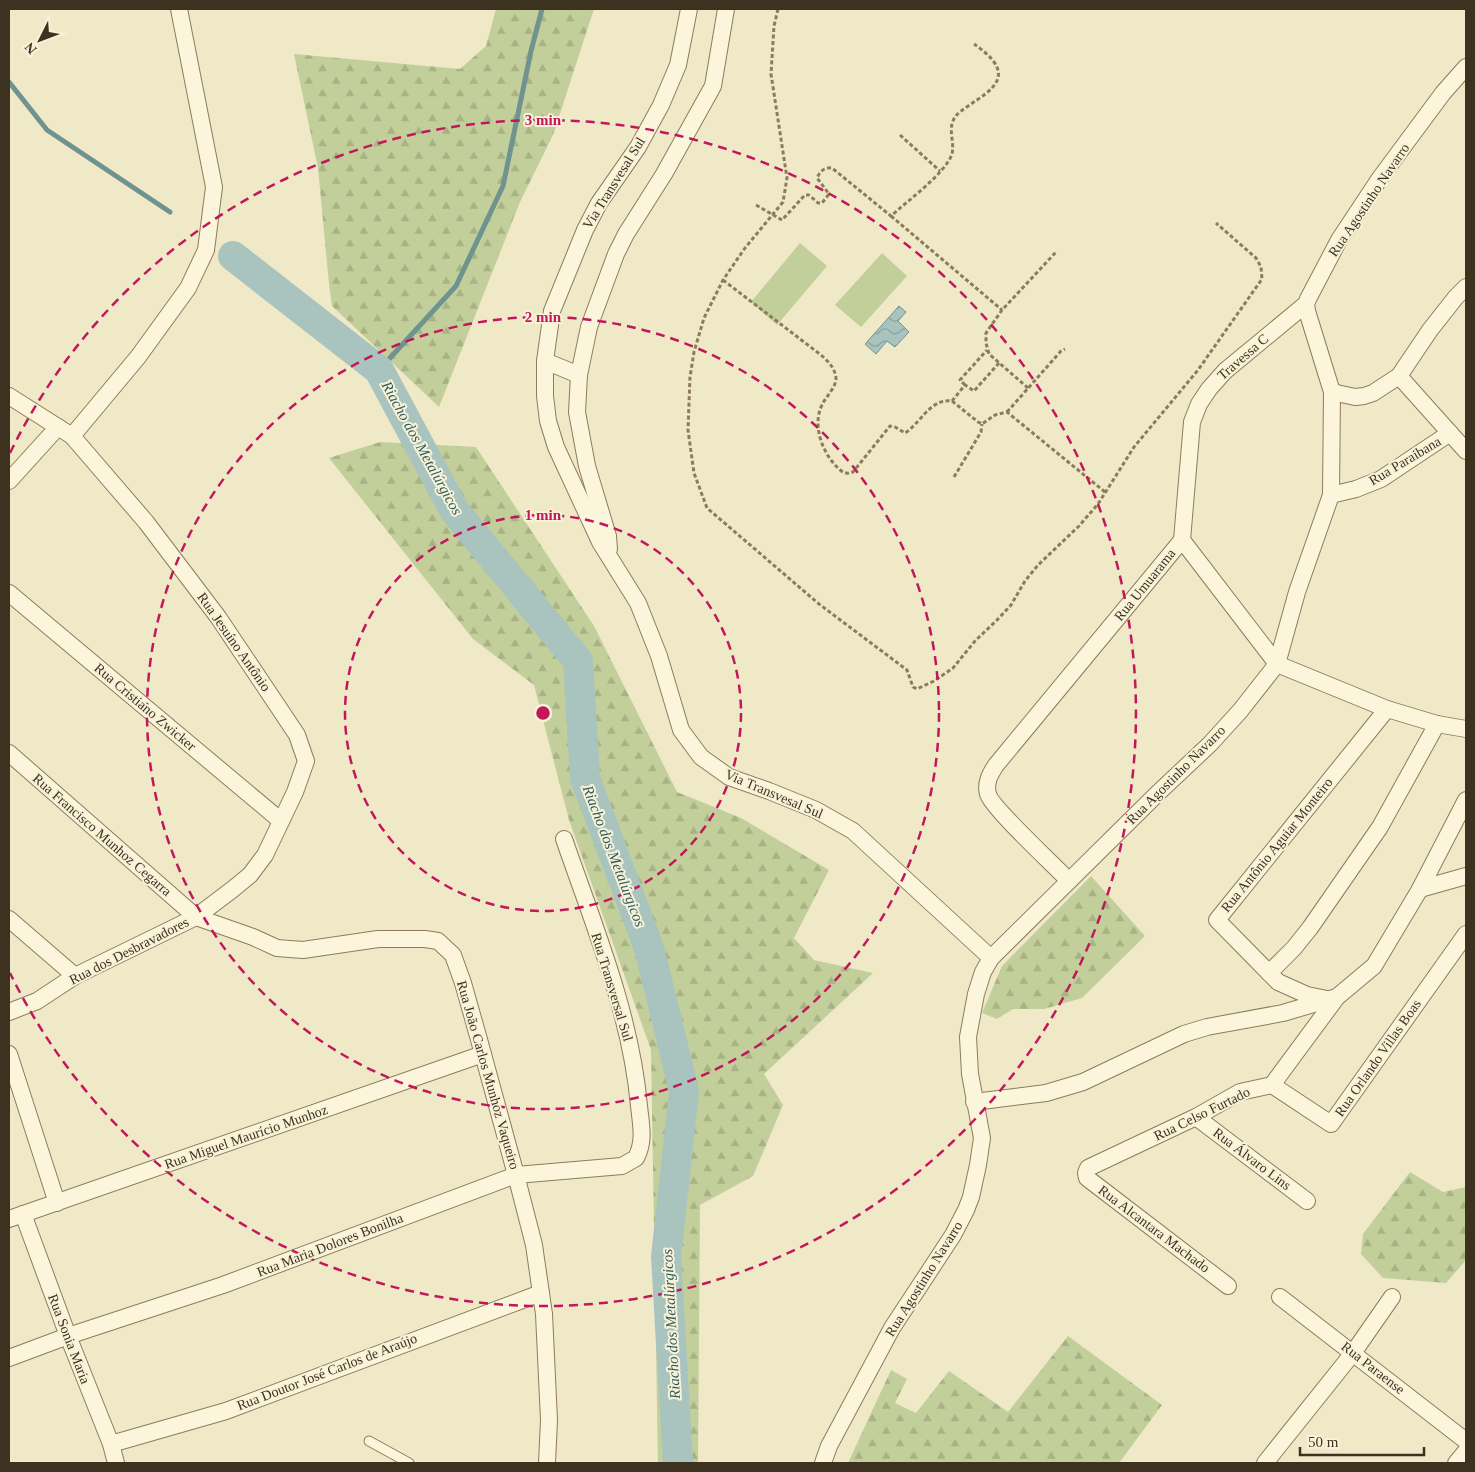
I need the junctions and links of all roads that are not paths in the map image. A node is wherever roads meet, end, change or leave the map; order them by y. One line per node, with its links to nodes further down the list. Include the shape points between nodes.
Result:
1 (179, 9): 12 (street, via 214,187 206,250 188,288 138,357)
2 (689, 9): 7 (street, Via Transvesal Sul, via 678,65 661,105 638,147 599,203 572,258 552,311)
3 (726, 9): 8 (street, Via Transvesal Sul, via 713,86 616,254 589,327)
4 (1466, 66): 6 (street, Rua Agostinho Navarro, via 1380,178 1339,240)
5 (1466, 287): 9 (street, via 1430,330)
6 (1306, 304): 10 (street, Rua Agostinho Navarro); 17 (street, Travessa C, via 1225,371 1199,404 1192,422)
7 (545, 361): 8 (street); 18 (street, Via Transvesal Sul, via 548,421 556,447)
8 (579, 375): 18 (street, Via Transvesal Sul, via 577,412 587,466 608,536)
9 (1399, 376): 10 (street, via 1364,396); 13 (street, Rua Paraibana)
10 (1332, 392): 16 (street, Rua Agostinho Navarro)
11 (9, 396): 12 (street, Rua Jesuíno Antônio)
12 (65, 432): 15 (street); 26 (street, Rua Jesuíno Antônio, via 146,522 218,617 297,735 306,761)
13 (1450, 433): 14 (street, Rua Paraibana); 16 (street, Rua Paraibana, via 1381,479)
14 (1466, 451)
15 (9, 481)
16 (1331, 495): 20 (street, Rua Agostinho Navarro, via 1297,592)
17 (1182, 540): 20 (street, Rua Umuarama); 29 (street, Rua Umuarama, via 989,776 988,796)
18 (609, 556): 34 (street, Via Transvesal Sul, via 638,603 659,656 681,730 701,757 728,778 769,790 816,810 853,831)
19 (9, 593): 26 (street, Rua Cristiano Zwicker)
20 (1277, 664): 21 (street); 29 (street, Rua Agostinho Navarro, via 1210,744)
21 (1387, 709): 22 (street); 35 (street, Rua Antônio Aguiar Monteiro, via 1218,918 1218,922)
22 (1437, 724): 23 (street); 35 (street, via 1380,827 1310,928)
23 (1466, 729)
24 (9, 753): 31 (street, Rua Francisco Munhoz Cegarra)
25 (1466, 800): 30 (street)
26 (281, 821): 31 (street, Rua Jesuíno Antônio, via 265,855 250,875)
27 (564, 839): 44 (street, Rua Transversal Sul, via 611,976 629,1041)
28 (1466, 876): 30 (street)
29 (1069, 880): 34 (street, Rua Agostinho Navarro)
30 (1420, 889): 37 (street, via 1374,966)
31 (196, 917): 36 (street, Rua dos Desbravadores); 40 (street, Rua João Carlos Munhoz Vaqueiro, via 277,948 303,950 378,940 438,941 453,955)
32 (9, 919): 36 (street)
33 (1466, 934): 41 (street, Rua Orlando Villas Boas, via 1331,1124)
34 (992, 958): 42 (street, Rua Agostinho Navarro, via 978,987 968,1037)
35 (1269, 974): 37 (street, Rua Antônio Aguiar Monteiro, via 1283,985 1307,995)
36 (75, 976): 38 (street, Rua dos Desbravadores, via 37,1001)
37 (1332, 998): 41 (street); 42 (street, via 1283,1013 1207,1026 1083,1082 1046,1093)
38 (9, 1012)
39 (9, 1054): 48 (street)
40 (483, 1054): 46 (street, Rua João Carlos Munhoz Vaqueiro); 48 (street, Rua Miguel Maurício Munhoz)
41 (1272, 1085): 43 (street, Rua Celso Furtado, via 1240,1092)
42 (974, 1102): 64 (street, Rua Agostinho Navarro, via 982,1138 966,1210 892,1328)
43 (1196, 1117): 45 (street, Rua Celso Furtado); 47 (street, Rua Álvaro Lins)
44 (642, 1140): 46 (street, Rua Maria Dolores Bonilha, via 636,1158 622,1166)
45 (1088, 1168): 50 (street, Rua Alcantara Machado, via 1087,1178)
46 (516, 1175): 51 (street, Rua João Carlos Munhoz Vaqueiro, via 534,1245); 54 (street, Rua Maria Dolores Bonilha, via 223,1285)
47 (1307, 1201)
48 (57, 1203): 49 (street, Rua Miguel Maurício Munhoz)
49 (16, 1217): 54 (street, Rua Sonia Maria)
50 (1228, 1286)
51 (541, 1293): 59 (street, Rua Doutor José Carlos de Araújo, via 226,1411); 63 (street, Rua João Carlos Munhoz Vaqueiro, via 549,1420)
52 (1280, 1296): 55 (street, Rua Paraense)
53 (1392, 1298): 55 (street)
54 (68, 1336): 56 (street, Rua Maria Dolores Bonilha); 59 (street, Rua Sonia Maria)
55 (1353, 1353): 58 (street, Rua Paraense); 65 (street)
56 (9, 1358)
57 (369, 1440): 62 (lane)
58 (1466, 1440)
59 (111, 1444): 61 (street, Rua Sonia Maria)
60 (1466, 1451): 66 (street)
61 (116, 1463)
62 (409, 1463)
63 (547, 1463)
64 (823, 1463)
65 (1265, 1463)
66 (1456, 1463)

